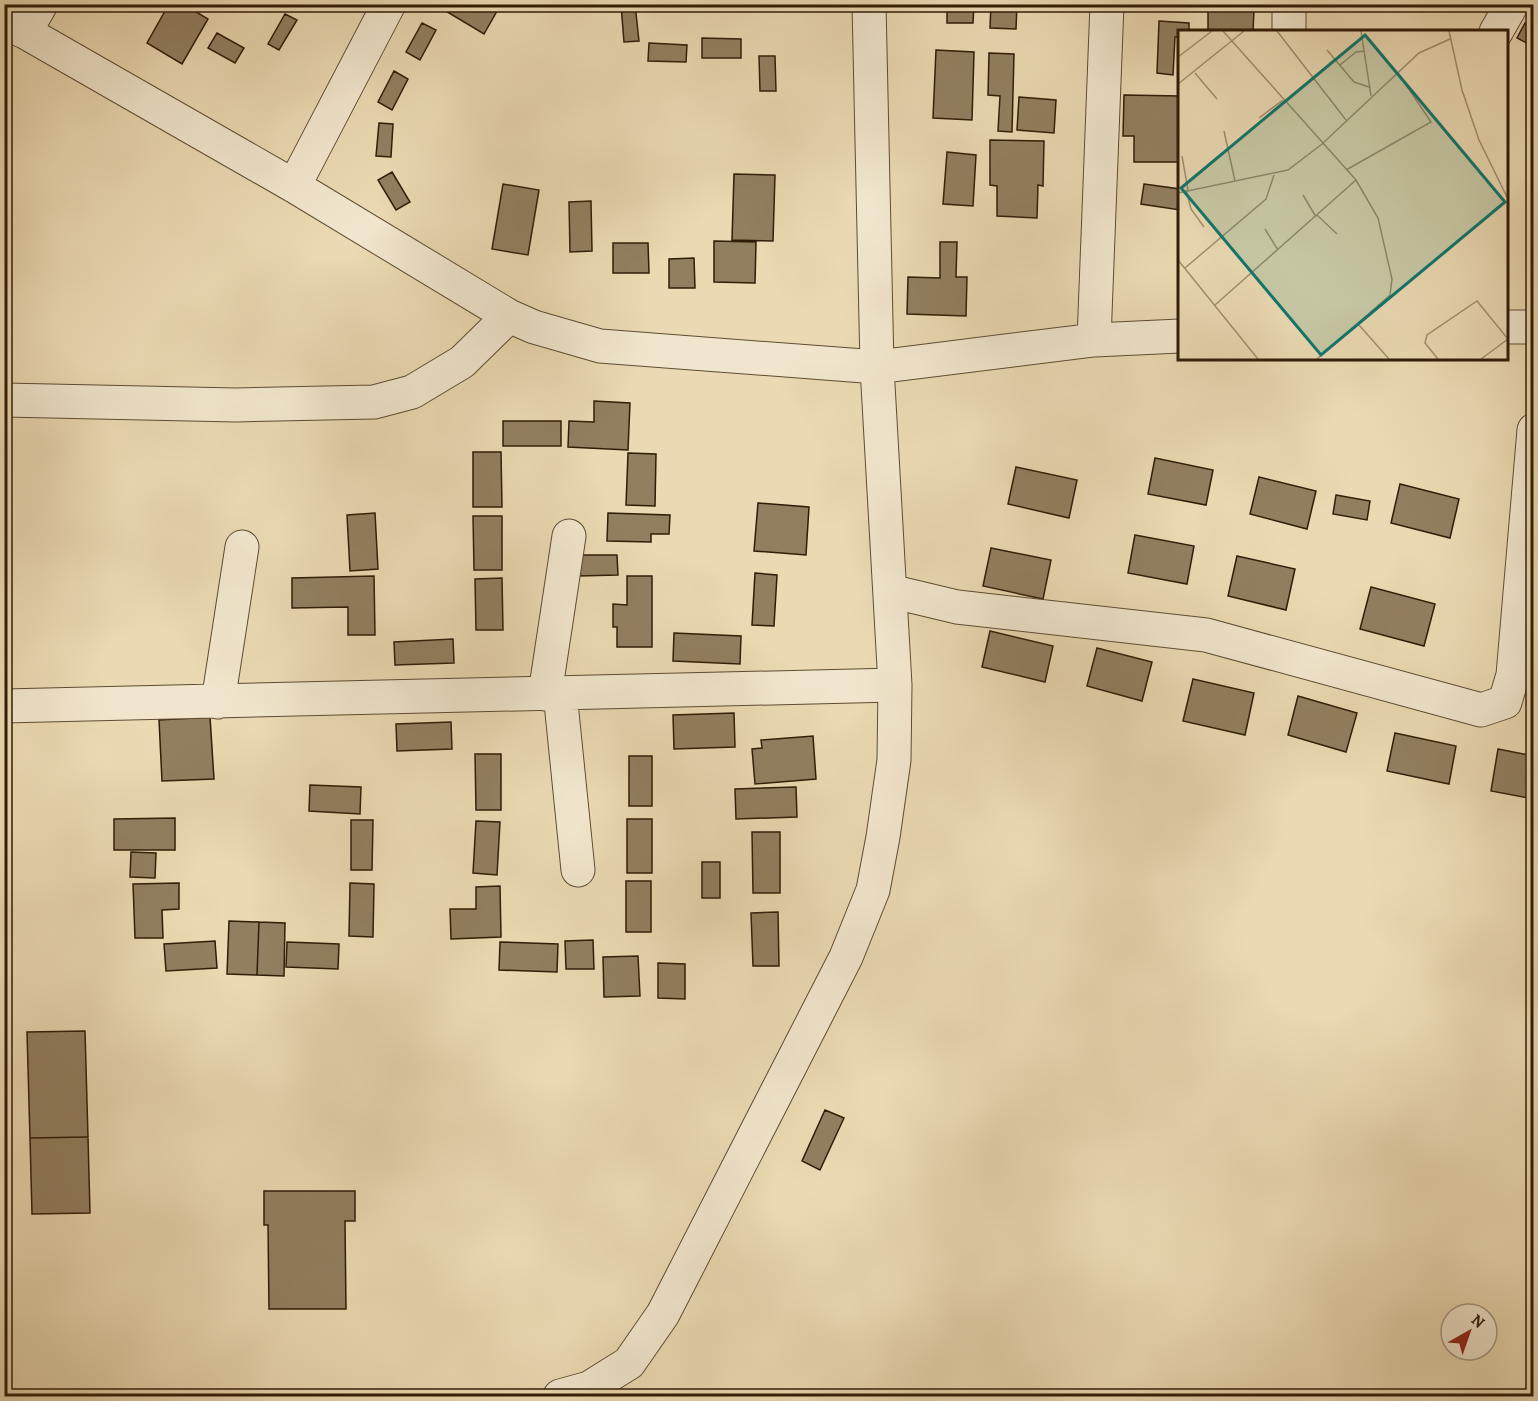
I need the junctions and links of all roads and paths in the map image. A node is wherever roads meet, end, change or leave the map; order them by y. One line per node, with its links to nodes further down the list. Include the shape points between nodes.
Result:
1 (41, 4): 9 (street)
2 (389, 4): 10 (street)
3 (869, 4): 16 (street)
4 (1107, 4): 15 (street)
5 (1289, 4): 7 (street)
6 (1512, 4): 8 (street)
7 (1289, 30)
8 (1497, 30)
9 (12, 32): 10 (street)
10 (294, 186): 11 (street)
11 (509, 316): 16 (street, via 600,346); 17 (street, via 462,362 412,392 374,402 236,405)
12 (1508, 327): 13 (street)
13 (1533, 327)
14 (1178, 336): 15 (street)
15 (1094, 340): 16 (street)
16 (877, 367): 21 (street)
17 (4, 400)
18 (1533, 430): 21 (street, via 1513,675 1505,702 1481,710 1206,635 957,607)
19 (569, 536): 23 (street)
20 (242, 547): 24 (street)
21 (890, 591): 22 (street)
22 (896, 685): 23 (street); 27 (street, via 894,760 883,837 873,890 846,957 663,1314 629,1363 589,1388)
23 (552, 693): 24 (street); 26 (street)
24 (218, 702): 25 (street)
25 (4, 706)
26 (578, 870)
27 (560, 1396)

